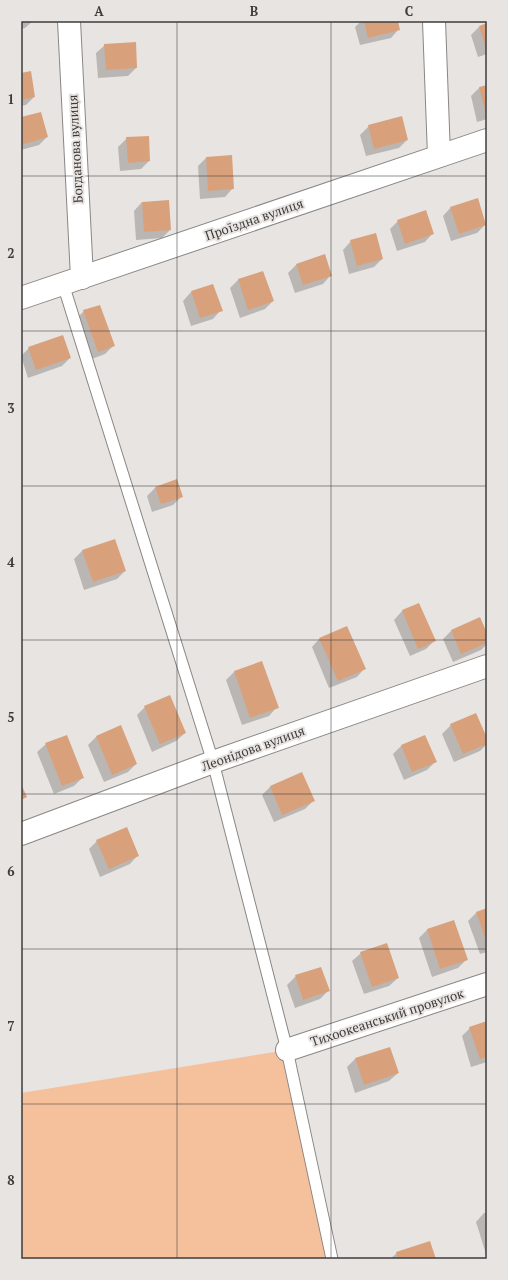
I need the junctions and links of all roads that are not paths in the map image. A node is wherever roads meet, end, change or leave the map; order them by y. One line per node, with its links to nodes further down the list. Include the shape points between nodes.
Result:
1 (69, 21): 5 (street, Богданова вулиця)
2 (434, 21): 4 (street)
3 (487, 140): 4 (street, Проїздна вулиця)
4 (439, 156): 5 (street, Проїздна вулиця)
5 (72, 281): 6 (street, Проїздна вулиця); 8 (lane)
6 (21, 298)
7 (487, 666): 8 (street, Леонідова вулиця)
8 (213, 762): 9 (street, Леонідова вулиця); 11 (lane)
9 (21, 834)
10 (487, 984): 11 (street, Тихоокеанський провулок)
11 (287, 1050): 12 (lane)
12 (332, 1259)

